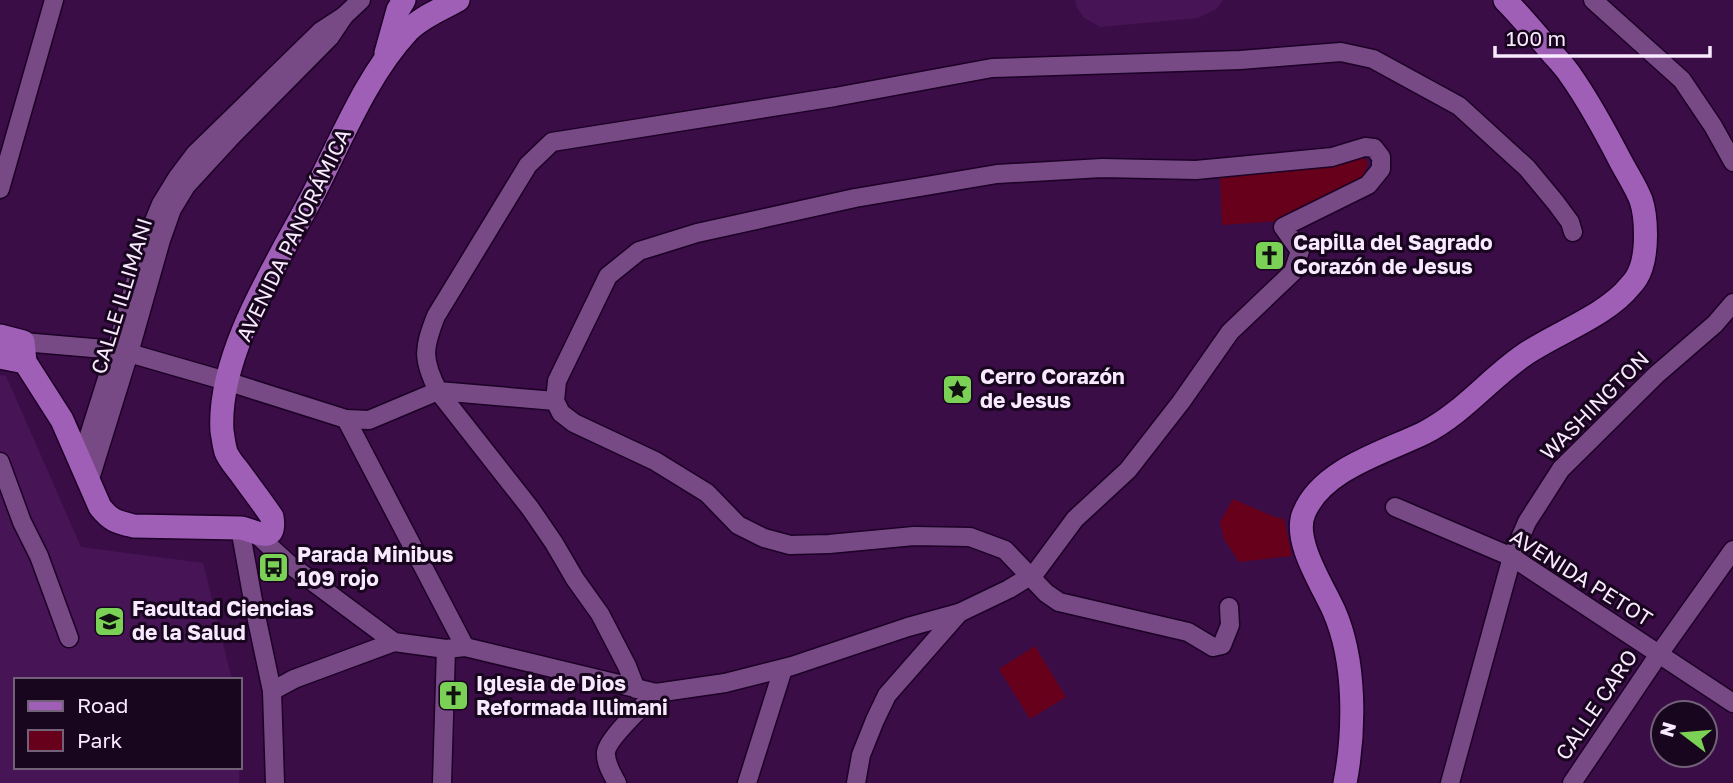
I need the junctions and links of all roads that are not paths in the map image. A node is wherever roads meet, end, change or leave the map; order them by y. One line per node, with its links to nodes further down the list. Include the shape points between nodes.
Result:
1 (54, 0): 9 (street)
2 (361, 0): 14 (street, CALLE ILLIMANI, via 186,187 172,209)
3 (404, 0): 7 (main road, AVENIDA PANORÁMICA, via 398,10)
4 (458, 0): 7 (main road)
5 (1505, 0): 45 (main road, via 1570,74 1641,200 1645,232 1641,269 1615,301 1525,354 1465,406 1426,432 1363,460 1310,499 1302,516 1301,535 1336,614 1352,687 1353,724)
6 (1593, 0): 8 (street, via 1682,80)
7 (402, 26): 16 (main road, AVENIDA PANORÁMICA, via 274,268)
8 (1733, 162)
9 (0, 189)
10 (1573, 232): 17 (street, via 1527,168 1460,106 1373,59 1341,51 1240,60 992,68 552,142 528,165 436,316 425,354)
11 (1733, 303): 26 (street, WASHINGTON, via 1561,469 1527,522)
12 (0, 336): 13 (main road)
13 (24, 352): 14 (street); 15 (main road); 21 (main road)
14 (123, 352): 16 (street); 21 (street, CALLE ILLIMANI)
15 (0, 357)
16 (226, 380): 19 (street); 23 (main road, AVENIDA PANORÁMICA, via 222,433 226,452)
17 (438, 391): 18 (street); 19 (street, via 369,420); 36 (street, via 554,542 600,614)
18 (555, 401): 28 (street, via 574,423 655,461 707,493 738,525 764,538 790,545 970,537 1005,550); 28 (street, via 557,381 608,276 639,251 855,198 997,174 1102,168 1196,170 1332,157 1374,148 1381,157 1381,169 1368,185 1283,227 1300,251 1293,272 1230,332 1128,470 1075,519)
19 (346, 419): 33 (street)
20 (0, 462): 31 (street)
21 (85, 473): 24 (main road, via 100,507 118,523)
22 (1395, 507): 26 (street, AVENIDA PETOT)
23 (272, 517): 24 (main road, via 271,531 264,535); 27 (street)
24 (248, 531): 27 (street); 37 (street, via 254,606)
25 (1733, 550): 34 (street, CALLE CARO)
26 (1512, 557): 34 (street, AVENIDA PETOT); 46 (street, WASHINGTON)
27 (289, 564): 32 (street)
28 (1030, 576): 29 (street, via 1059,602 1188,632 1213,647 1222,645 1230,625); 30 (street)
29 (1229, 607)
30 (959, 612): 35 (street); 44 (street, via 887,695 861,755)
31 (69, 638)
32 (394, 642): 33 (street); 37 (street)
33 (455, 648): 36 (street); 41 (street)
34 (1659, 654): 39 (street, AVENIDA PETOT); 47 (street, CALLE CARO)
35 (783, 668): 38 (street); 43 (street)
36 (636, 689): 38 (street)
37 (272, 691): 40 (street)
38 (656, 693): 42 (street, via 610,741 607,764)
39 (1733, 703)
40 (275, 783)
41 (442, 783)
42 (617, 783)
43 (747, 783)
44 (856, 783)
45 (1345, 783)
46 (1450, 783)
47 (1572, 783)

